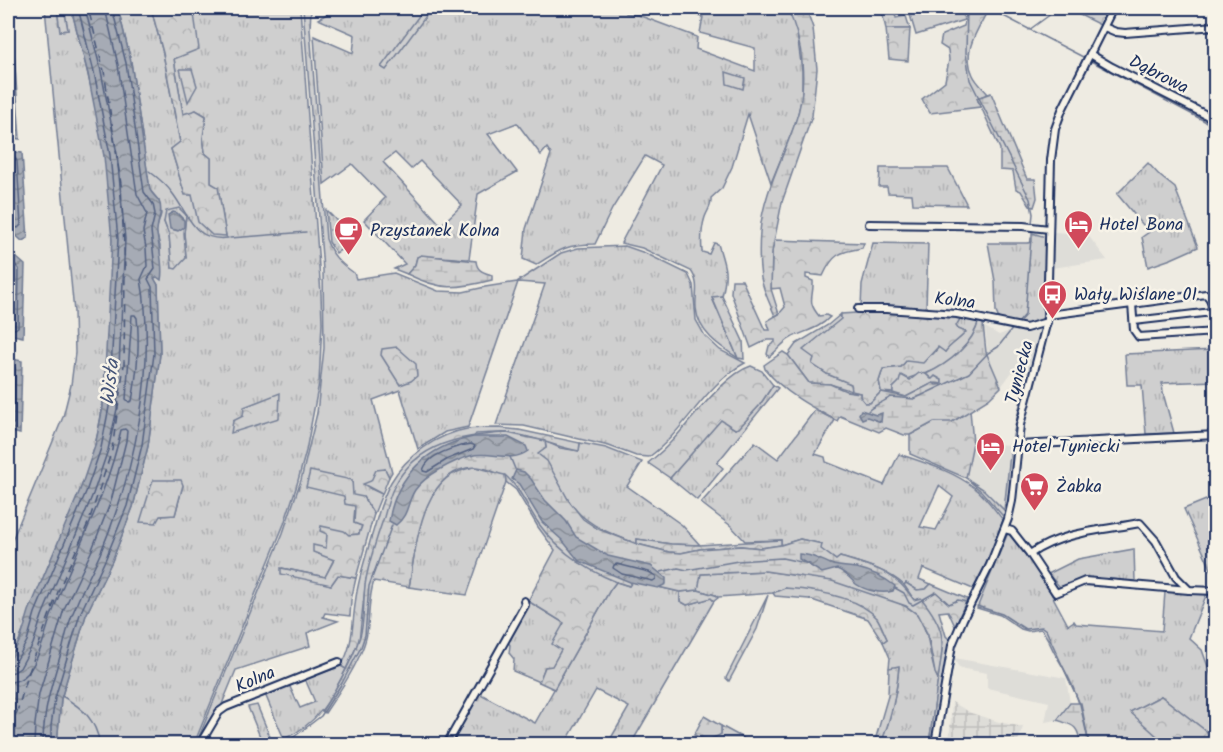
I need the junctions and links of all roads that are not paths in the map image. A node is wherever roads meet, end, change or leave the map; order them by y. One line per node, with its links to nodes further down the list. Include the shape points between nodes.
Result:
1 (1113, 8): 3 (street, Tyniecka)
2 (1215, 26): 3 (street, via 1125,33)
3 (1104, 27): 4 (street, Tyniecka)
4 (1088, 58): 5 (street, Dąbrowa); 7 (street, Tyniecka, via 1055,129)
5 (1215, 120)
6 (869, 224): 7 (street)
7 (1050, 229): 10 (street, Tyniecka)
8 (1132, 304): 10 (street); 11 (street, via 1203,294 1208,295); 12 (street)
9 (858, 309): 13 (street, Kolna, via 957,314 1026,328)
10 (1048, 315): 13 (street, Tyniecka)
11 (1214, 315): 12 (street)
12 (1134, 321): 14 (street, via 1139,337)
13 (1047, 322): 16 (street, Tyniecka, via 1024,405)
14 (1215, 332)
15 (1215, 435): 16 (street)
16 (1018, 445): 17 (street, Tyniecka, via 1014,492)
17 (1005, 528): 18 (street); 25 (street, Tyniecka, via 952,645)
18 (1030, 554): 19 (street, via 1056,593 1085,581); 19 (street, via 1065,537 1140,523)
19 (1189, 590): 20 (street)
20 (1215, 591)
21 (524, 601): 24 (street)
22 (339, 662): 23 (street, Kolna, via 226,707)
23 (200, 744)
24 (447, 744)
25 (935, 744)

